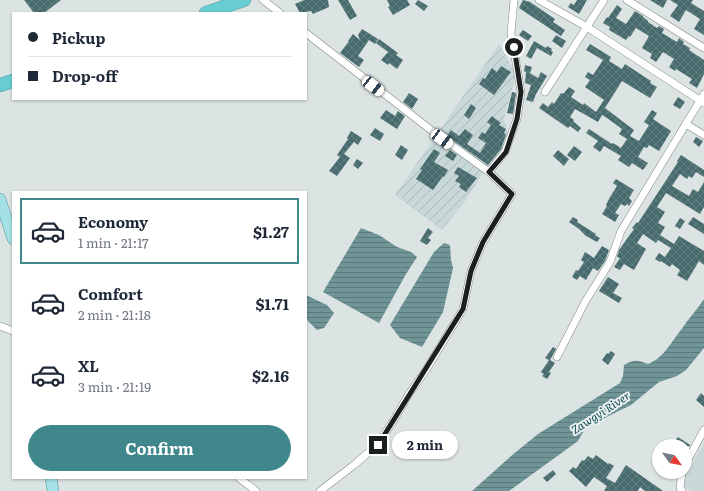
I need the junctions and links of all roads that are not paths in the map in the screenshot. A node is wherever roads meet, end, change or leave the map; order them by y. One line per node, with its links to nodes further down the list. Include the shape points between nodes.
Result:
1 (244, 0): 7 (highway)
2 (263, 0): 8 (street)
3 (514, 0): 18 (street, via 511,32 521,92 517,119 506,152)
4 (539, 0): 9 (street)
5 (604, 0): 9 (street)
6 (627, 0): 11 (street)
7 (209, 12)
8 (279, 12)
9 (587, 28): 14 (street); 15 (street)
10 (307, 34): 18 (street)
11 (704, 48)
12 (12, 81): 13 (highway)
13 (0, 86)
14 (546, 92)
15 (703, 99): 16 (street)
16 (686, 124): 17 (street); 23 (street, via 621,231 610,262 585,302)
17 (704, 135)
18 (489, 172): 31 (street, via 512,194 483,242 471,271 463,309 378,445)
19 (0, 199): 20 (main road)
20 (12, 236)
21 (0, 326): 22 (street)
22 (12, 331)
23 (557, 357)
24 (704, 430): 25 (street)
25 (692, 451)
26 (52, 479): 29 (main road)
27 (240, 479): 30 (street)
28 (681, 479): 32 (street)
29 (53, 491)
30 (256, 491)
31 (320, 491)
32 (682, 491)

